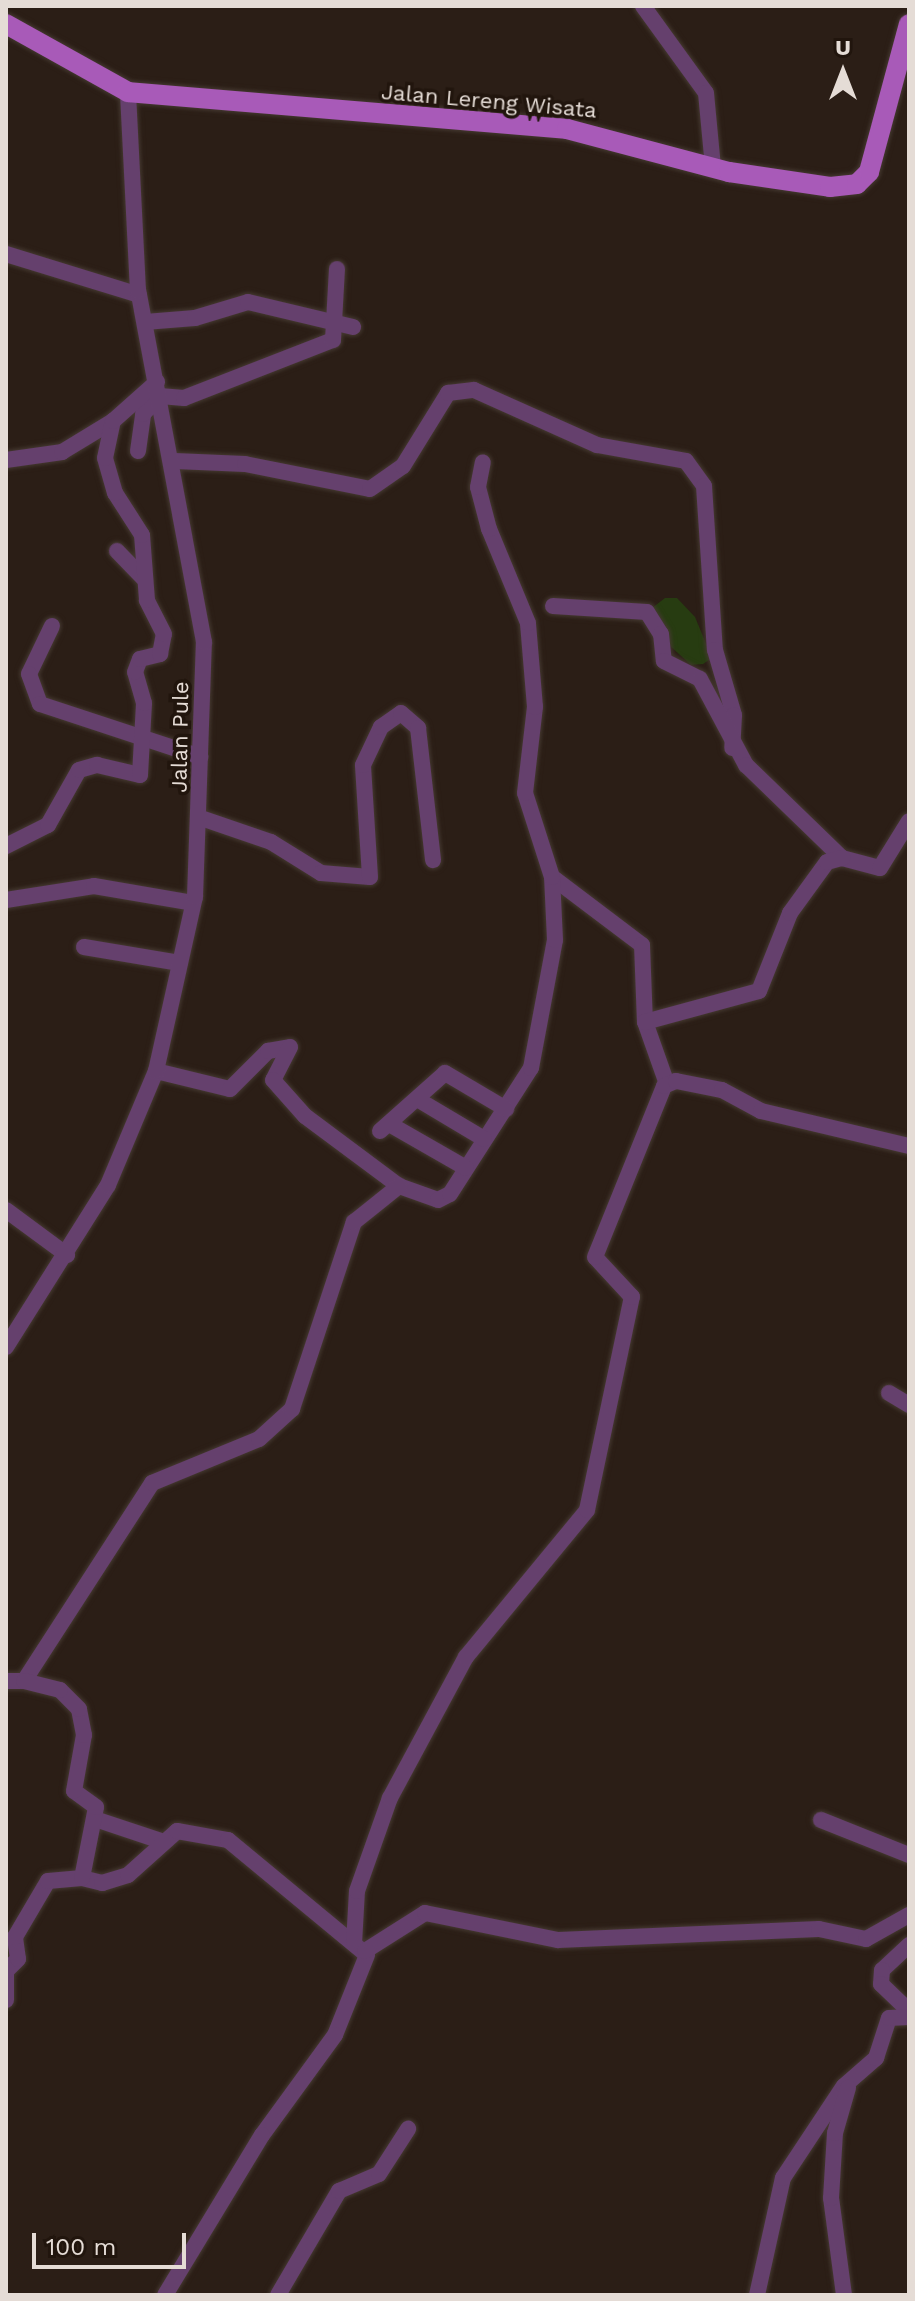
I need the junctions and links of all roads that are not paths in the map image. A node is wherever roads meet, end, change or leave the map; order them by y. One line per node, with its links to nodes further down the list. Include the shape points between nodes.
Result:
1 (643, 6): 5 (street, via 706,93)
2 (6, 24): 4 (main road, Jalan Lereng Wisata)
3 (909, 24): 5 (main road, Jalan Lereng Wisata, via 864,180 830,187)
4 (128, 92): 5 (main road, Jalan Lereng Wisata, via 567,129); 8 (street, Jalan Pule)
5 (713, 167)
6 (6, 254): 8 (street)
7 (337, 269): 10 (street)
8 (139, 295): 9 (street, Jalan Pule)
9 (145, 322): 10 (street, via 195,318 248,302); 12 (street, Jalan Pule)
10 (335, 326): 11 (street); 12 (street, via 333,340 211,390)
11 (353, 327)
12 (159, 389): 13 (street); 14 (street, via 144,410); 16 (street, Jalan Pule)
13 (113, 421): 15 (street, via 62,452); 19 (street, via 108,475 142,535)
14 (138, 451)
15 (6, 460)
16 (175, 461): 23 (street, via 245,464 370,489 403,466 448,393 474,390 597,445 686,461 704,486 715,650 734,715); 24 (street, Jalan Pule, via 204,642)
17 (483, 462): 30 (street, via 478,487 483,509 528,623 535,707 525,793)
18 (117, 551): 19 (street)
19 (144, 579): 22 (street, via 165,637 160,654 140,659 135,672)
20 (553, 606): 23 (street, via 647,612 664,661 700,679)
21 (52, 626): 22 (street, via 29,674 40,704)
22 (144, 737): 24 (street); 27 (street, via 137,778 97,765 79,770 48,825)
23 (732, 748): 28 (street)
24 (201, 757): 25 (street, Jalan Pule)
25 (201, 818): 29 (street, via 271,842 321,873 370,877 363,765 381,727 401,713 418,728); 32 (street, Jalan Pule)
26 (909, 821): 28 (street, via 880,868)
27 (6, 846)
28 (842, 858): 35 (street, via 827,862 790,913 759,991)
29 (433, 860)
30 (552, 877): 35 (street, via 642,945); 39 (street, via 555,940 541,1043)
31 (6, 900): 32 (street, via 94,886)
32 (193, 903): 34 (street, Jalan Pule)
33 (84, 947): 34 (street)
34 (180, 963): 36 (street, Jalan Pule)
35 (645, 1022): 37 (street)
36 (156, 1071): 43 (street, via 230,1089 268,1051 290,1047 273,1080 343,1150); 45 (street, Jalan Pule, via 108,1185)
37 (667, 1084): 41 (street, via 722,1090 761,1111); 58 (street, via 646,1119 595,1257 632,1297 587,1510 466,1657 390,1798 357,1891)
38 (417, 1099): 39 (street, via 445,1073); 40 (street); 42 (street, via 385,1128)
39 (506, 1109): 40 (street)
40 (484, 1139): 42 (street)
41 (909, 1146)
42 (466, 1168): 43 (street, via 450,1194 438,1200)
43 (399, 1186): 50 (street, via 354,1222 292,1409 259,1439 152,1483)
44 (6, 1210): 45 (street)
45 (67, 1255): 46 (street, Jalan Pule)
46 (6, 1347)
47 (889, 1393): 48 (street)
48 (909, 1405)
49 (6, 1681): 50 (street)
50 (24, 1681): 51 (street, via 60,1690 79,1709 84,1735 74,1791 95,1804)
51 (95, 1819): 53 (street); 55 (street)
52 (821, 1820): 54 (street)
53 (161, 1841): 55 (street, via 148,1862 128,1875 102,1883); 58 (street, via 177,1831 236,1843 286,1894)
54 (909, 1855)
55 (82, 1878): 59 (street, via 48,1881 13,1941 18,1959 6,1971)
56 (909, 1915): 58 (street, via 866,1939 819,1929 558,1940 425,1913)
57 (909, 1945): 60 (street, via 882,1970 881,1984)
58 (360, 1947): 64 (street, via 367,1965 335,2035 262,2135)
59 (6, 2000)
60 (909, 2011)
61 (909, 2017): 62 (street, via 889,2018 876,2058)
62 (850, 2083): 66 (street, via 783,2178); 67 (street, via 835,2133 831,2198)
63 (408, 2129): 65 (street, via 379,2174 339,2191)
64 (165, 2295)
65 (278, 2295)
66 (757, 2295)
67 (844, 2295)

